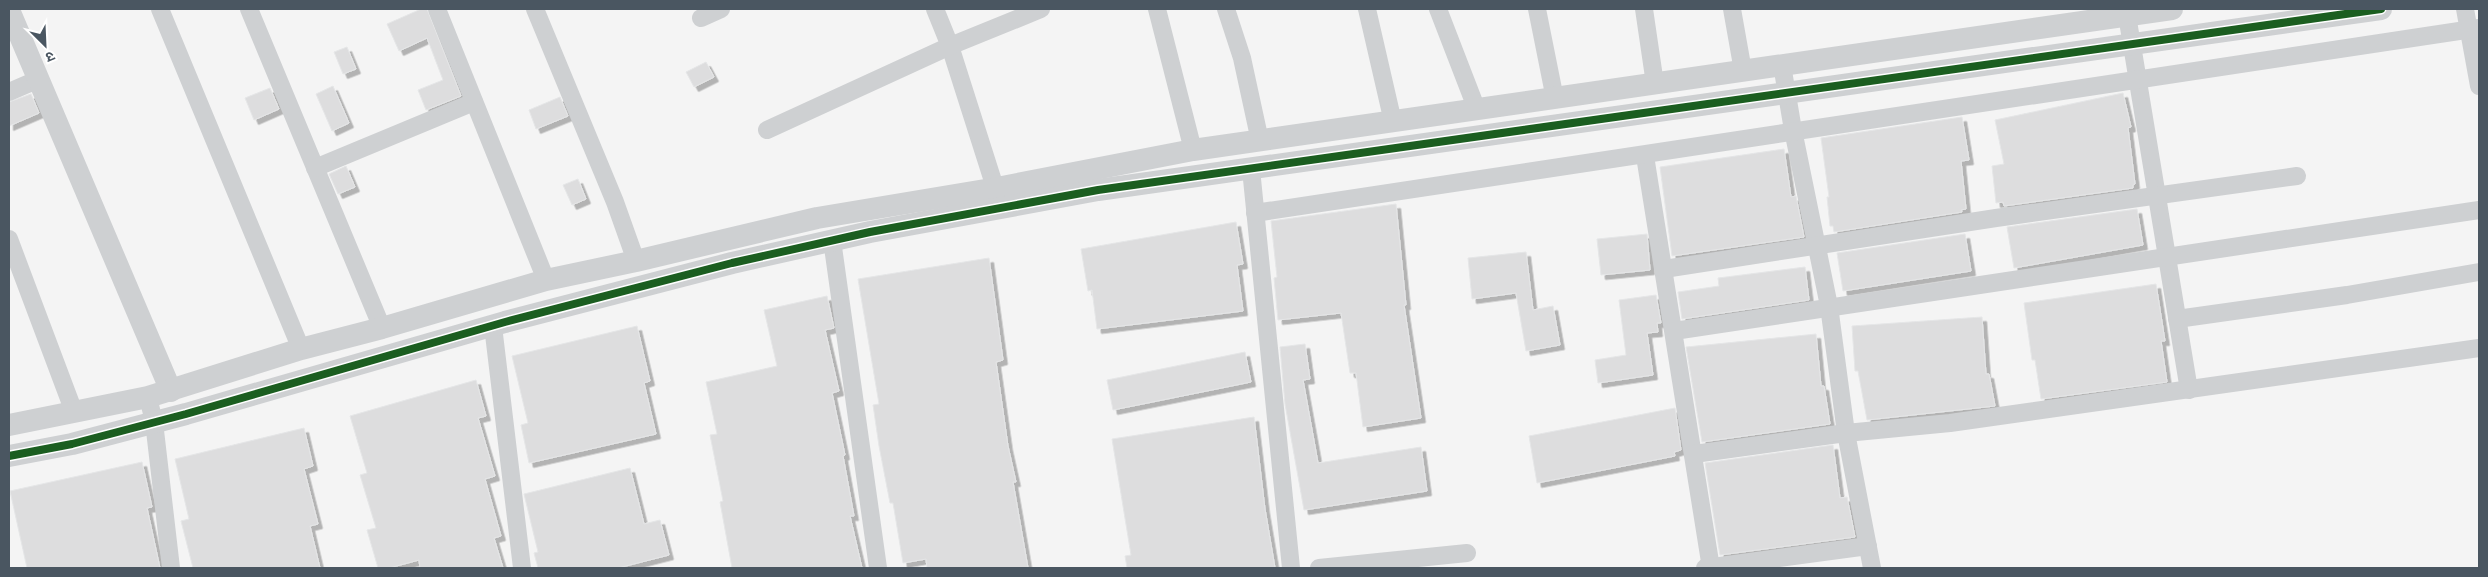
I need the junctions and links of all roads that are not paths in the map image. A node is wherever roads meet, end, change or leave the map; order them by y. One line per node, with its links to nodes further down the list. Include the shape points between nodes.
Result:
1 (160, 9): 62 (street)
2 (249, 9): 41 (street)
3 (437, 9): 33 (street)
4 (535, 9): 52 (street)
5 (721, 9): 19 (street)
6 (935, 9): 23 (street)
7 (1041, 9): 23 (street)
8 (1157, 9): 39 (street)
9 (1226, 9): 38 (street, via 1242,58)
10 (1367, 9): 35 (street)
11 (1438, 9): 34 (street)
12 (1537, 9): 32 (street)
13 (1644, 9): 28 (street)
14 (1732, 9): 25 (street)
15 (2172, 9): 18 (street)
16 (2381, 9): 22 (street)
17 (2465, 9): 21 (street)
18 (2126, 12): 22 (street); 24 (street)
19 (700, 18)
20 (11, 22): 26 (street)
21 (2474, 29): 27 (street); 29 (street)
22 (2131, 44): 27 (street); 31 (street)
23 (950, 46): 36 (street); 45 (street)
24 (1782, 65): 25 (street); 31 (street)
25 (1743, 71): 28 (street)
26 (39, 78): 30 (street); 64 (street)
27 (2137, 79): 37 (street); 44 (street)
28 (1655, 84): 32 (street)
29 (2479, 86)
30 (9, 92)
31 (1786, 92): 37 (street); 42 (street)
32 (1556, 99): 34 (street)
33 (474, 102): 41 (street); 55 (street)
34 (1477, 110): 35 (street)
35 (1393, 122): 38 (street)
36 (767, 130)
37 (1793, 130): 40 (street); 50 (street)
38 (1260, 140): 39 (street)
39 (1193, 150): 45 (street)
40 (1645, 156): 47 (street); 53 (street)
41 (315, 168): 59 (street)
42 (1251, 169): 45 (street, via 1098,190); 47 (street)
43 (2297, 176): 44 (street)
44 (2157, 195): 50 (street); 51 (street)
45 (999, 198): 49 (street); 52 (street, via 817,218)
46 (2479, 210): 51 (street)
47 (1254, 213): 77 (street)
48 (9, 239): 66 (street)
49 (832, 240): 58 (street); 76 (street)
50 (1816, 245): 53 (street); 56 (street)
51 (2167, 256): 56 (street); 57 (street)
52 (636, 261): 55 (street)
53 (1664, 269): 60 (street)
54 (2479, 272): 57 (street)
55 (546, 280): 59 (street)
56 (1828, 306): 60 (street); 69 (street)
57 (2178, 319): 63 (street)
58 (493, 326): 67 (street); 75 (street)
59 (382, 328): 62 (street)
60 (1674, 331): 70 (street)
61 (2479, 348): 63 (street)
62 (301, 349): 64 (street)
63 (2189, 390): 69 (street, via 1950,423)
64 (171, 391): 65 (street)
65 (148, 397): 66 (street); 67 (street)
66 (74, 412): 68 (street)
67 (154, 422): 71 (street, via 72,444); 74 (street)
68 (9, 425)
69 (1846, 433): 70 (street); 72 (street)
70 (1694, 454): 79 (street)
71 (9, 456)
72 (1868, 546): 79 (street); 80 (street)
73 (1467, 553): 78 (street)
74 (171, 568)
75 (522, 568)
76 (878, 568)
77 (1291, 568)
78 (1319, 568)
79 (1709, 568)
80 (1872, 568)

